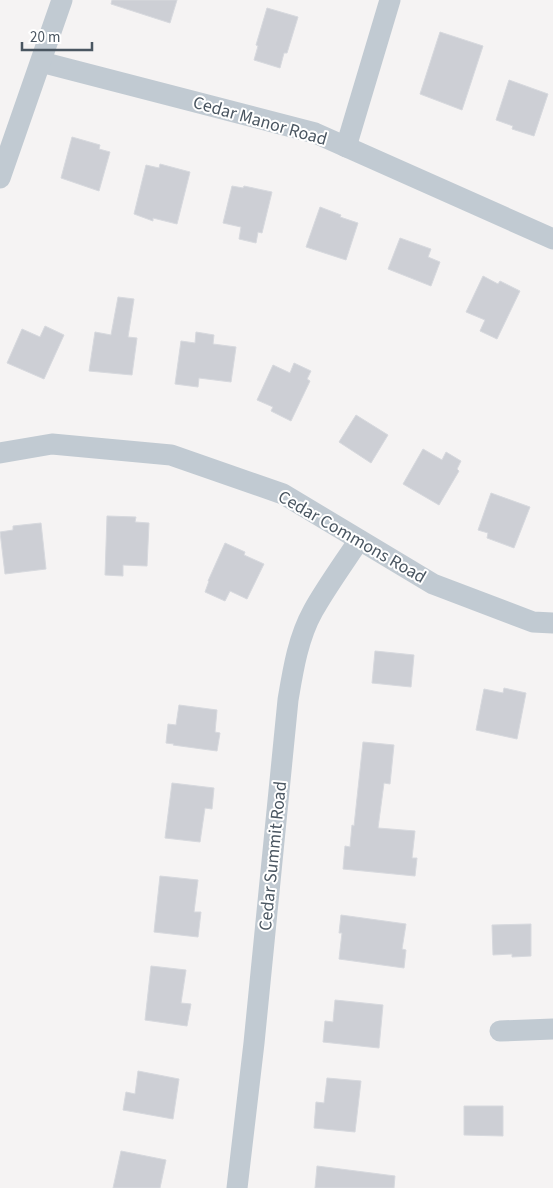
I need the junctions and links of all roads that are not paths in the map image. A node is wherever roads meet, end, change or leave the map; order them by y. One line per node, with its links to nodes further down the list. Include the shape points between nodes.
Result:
1 (62, 0): 3 (street)
2 (390, 0): 4 (street)
3 (41, 62): 4 (street, Cedar Manor Road, via 315,133); 5 (street)
4 (346, 147): 6 (street, Cedar Manor Road)
5 (0, 178)
6 (553, 239)
7 (0, 453): 8 (street, Cedar Commons Road, via 52,444 171,455 283,494)
8 (359, 540): 9 (street, Cedar Commons Road, via 433,584 533,622); 12 (street, Cedar Summit Road, via 312,612 294,666)
9 (553, 623)
10 (553, 1028): 11 (street)
11 (500, 1031)
12 (237, 1188)

